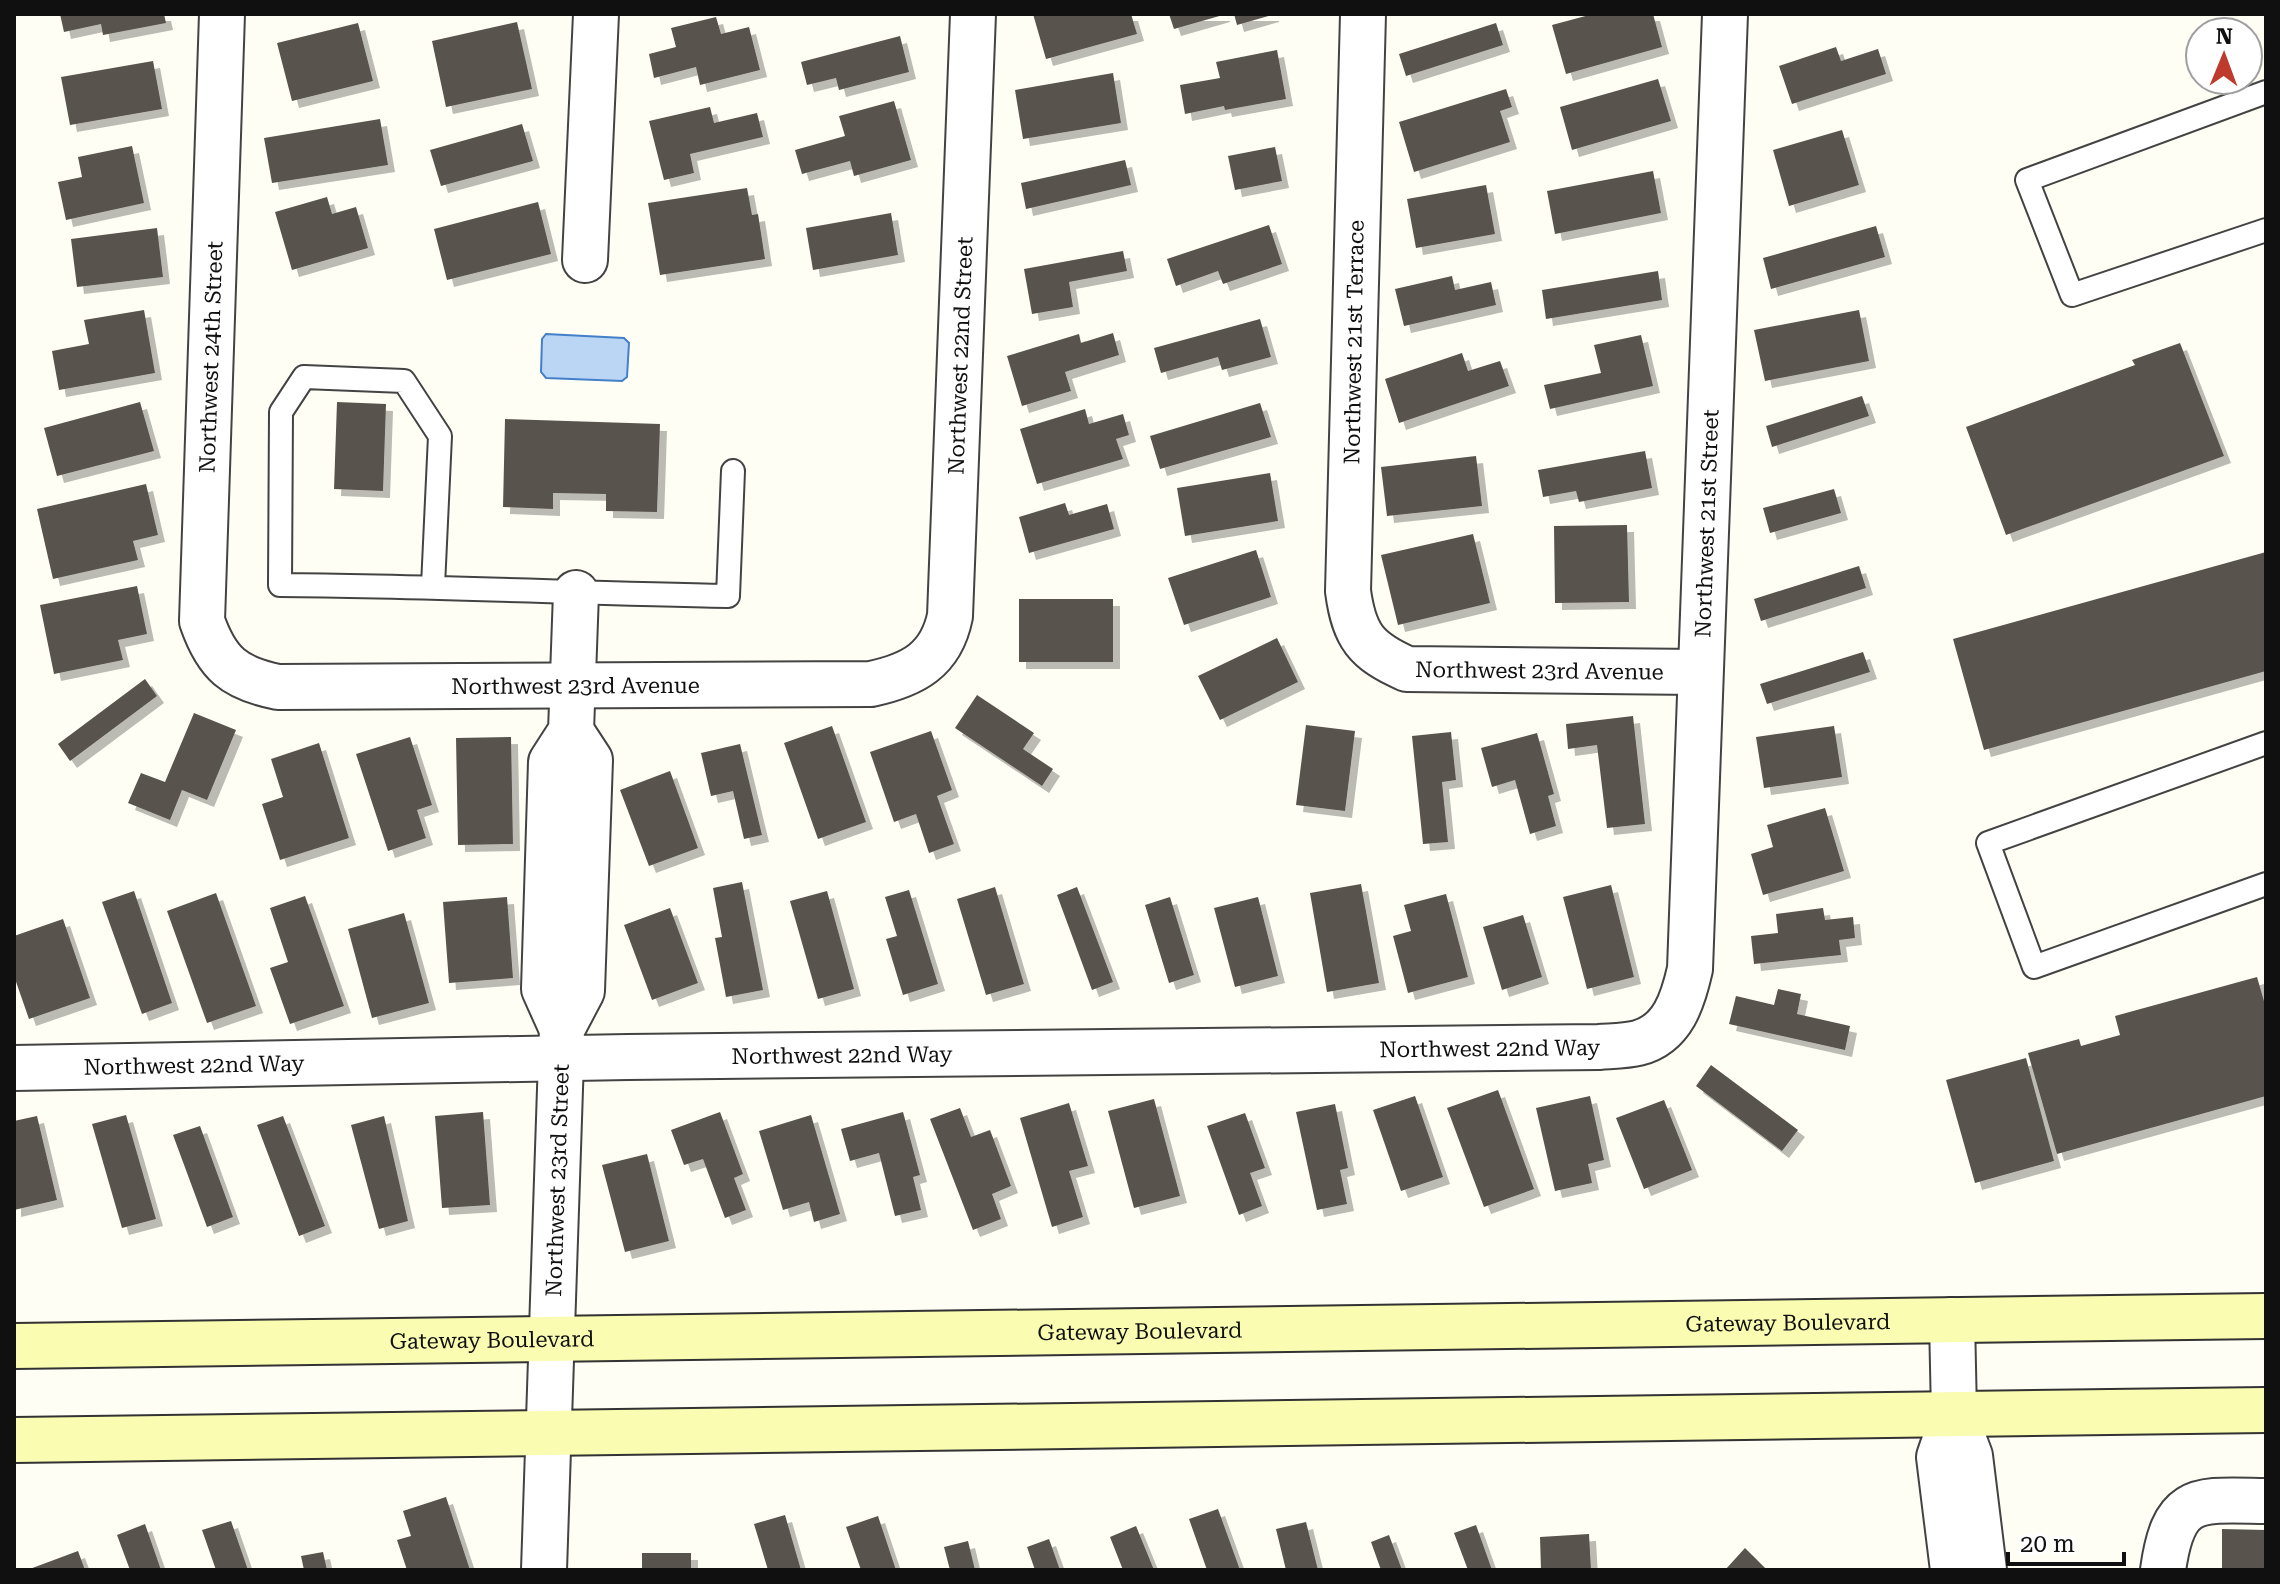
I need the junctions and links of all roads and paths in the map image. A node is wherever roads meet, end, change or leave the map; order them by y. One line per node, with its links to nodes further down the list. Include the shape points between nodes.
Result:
1 (222, 14): 15 (street, Northwest 24th Street, via 202,621 211,646 227,667)
2 (596, 14): 8 (street)
3 (973, 14): 14 (street, Northwest 22nd Street, via 950,616 936,652)
4 (1363, 14): 12 (street, Northwest 21st Terrace, via 1348,591 1351,617 1363,641)
5 (1725, 14): 13 (street, Northwest 21st Street)
6 (2266, 92): 7 (lane, via 2027,180 2072,295)
7 (2266, 230)
8 (585, 260)
9 (733, 471): 11 (lane, via 728,596)
10 (433, 586): 10 (lane, via 440,436 404,381 304,377 281,412 280,585); 11 (lane)
11 (576, 593): 16 (street, Northwest 23rd Street)
12 (1383, 659): 13 (street, Northwest 23rd Avenue, via 1407,669)
13 (1699, 672): 19 (street, Northwest 21st Street, via 1690,969 1682,1002)
14 (900, 678): 16 (street, Northwest 23rd Avenue, via 871,684)
15 (250, 681): 16 (street, Northwest 23rd Avenue, via 278,687)
16 (573, 685): 20 (street, Northwest 23rd Street, via 571,731 590,760 582,991)
17 (2266, 743): 18 (lane, via 1988,843 2034,967)
18 (2266, 884)
19 (1665, 1028): 20 (street, Northwest 22nd Way, via 1640,1042 1599,1047)
20 (561, 1044): 21 (street, Northwest 22nd Way); 24 (street, Northwest 23rd Street)
21 (14, 1068)
22 (2266, 1316): 23 (main road, Gateway Boulevard)
23 (1952, 1320): 24 (main road, Gateway Boulevard); 27 (street)
24 (551, 1338): 25 (main road, Gateway Boulevard); 28 (street, Northwest 23rd Street)
25 (14, 1346)
26 (2266, 1410): 27 (main road)
27 (1954, 1413): 28 (main road); 32 (street, via 1939,1457); 33 (street, via 1970,1456)
28 (548, 1432): 29 (main road); 31 (street, Northwest 23rd Street)
29 (14, 1440)
30 (2266, 1501): 34 (street, via 2194,1503 2177,1516)
31 (544, 1570)
32 (1953, 1570)
33 (1984, 1570)
34 (2163, 1570)

